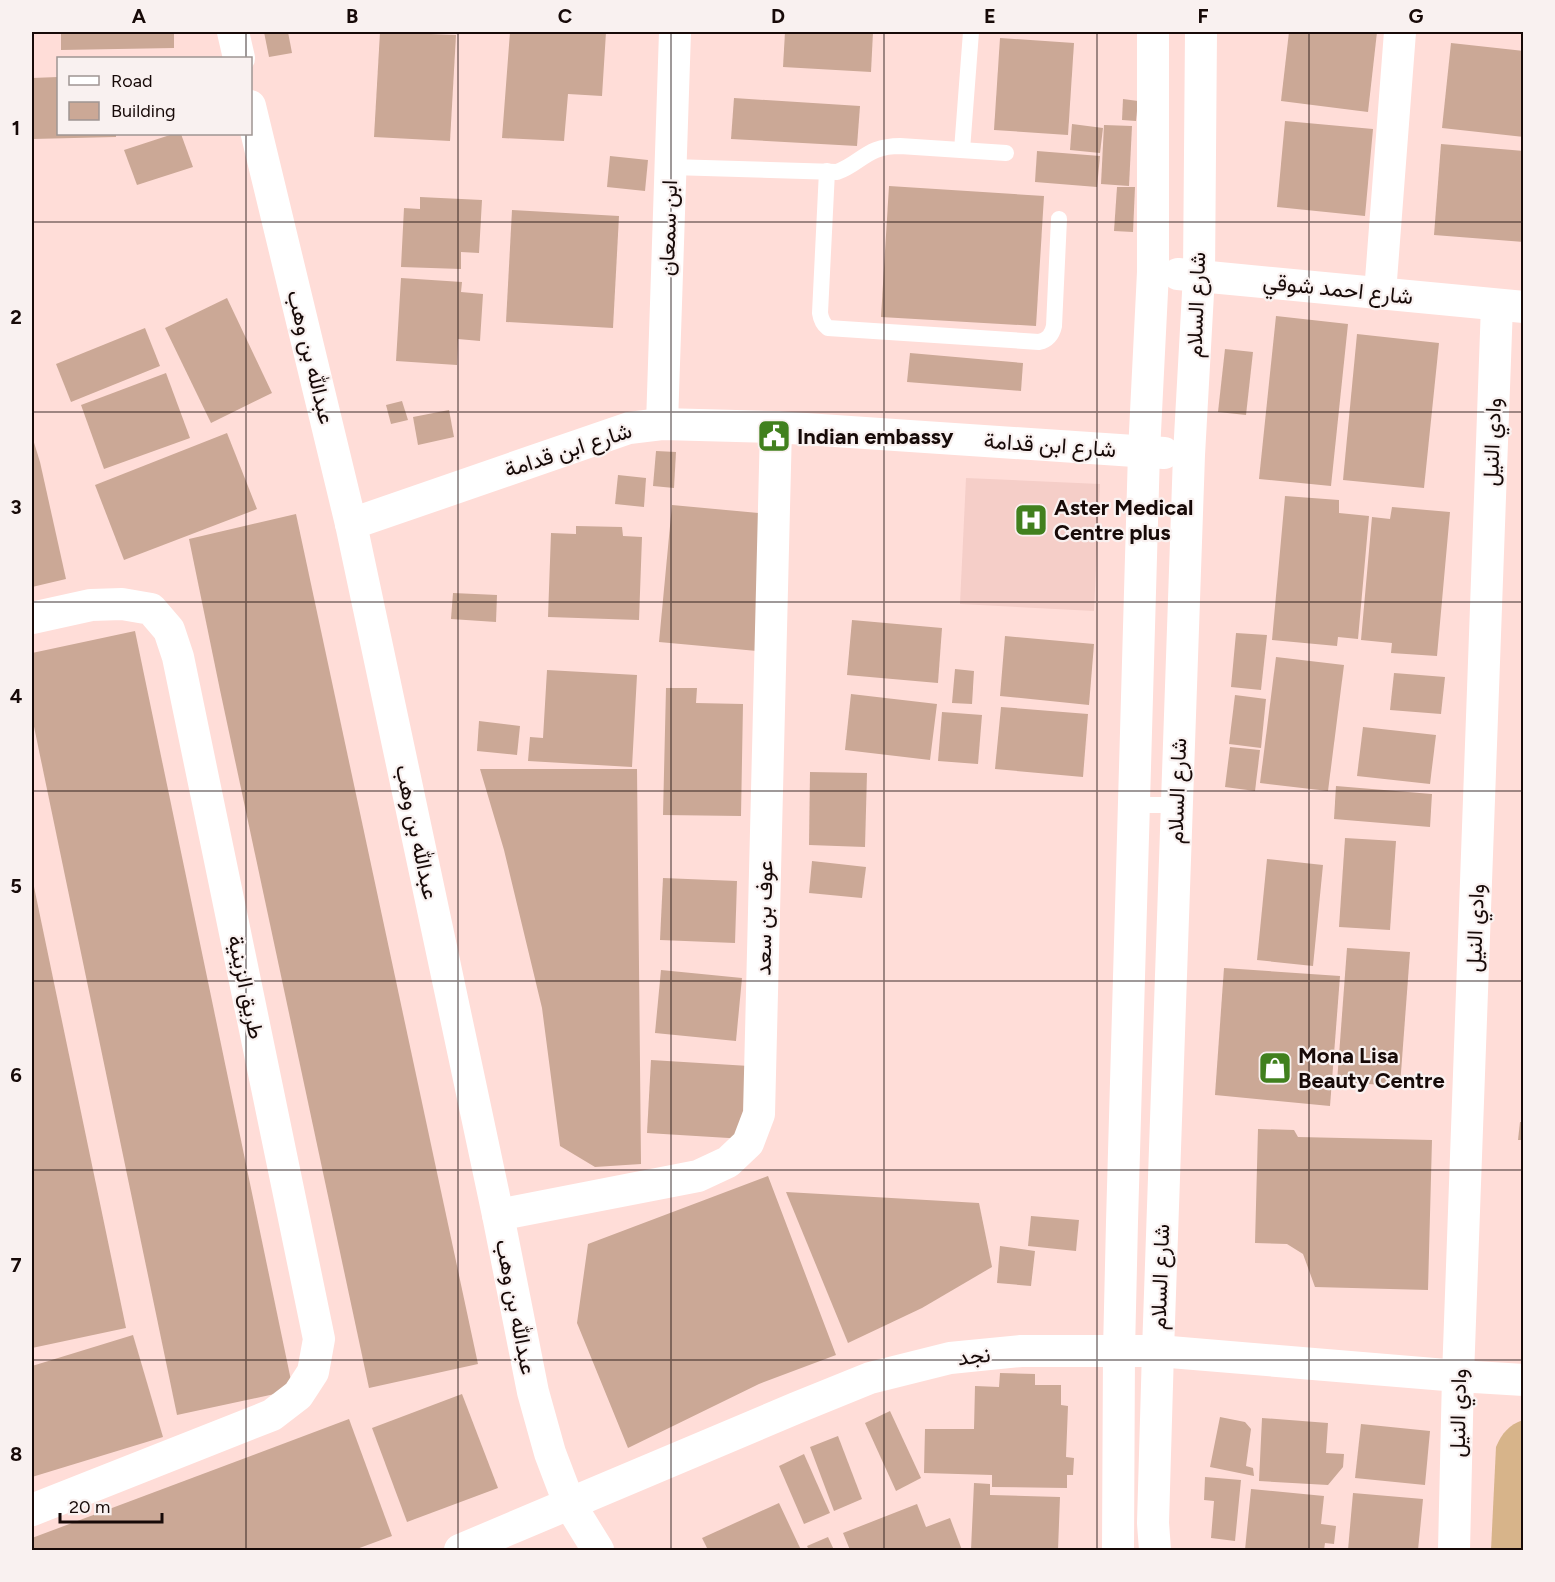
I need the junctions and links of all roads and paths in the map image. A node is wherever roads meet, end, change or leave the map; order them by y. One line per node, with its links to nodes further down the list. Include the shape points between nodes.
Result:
1 (233, 32): 7 (street)
2 (675, 32): 11 (street, ابن سمعان)
3 (971, 32): 9 (lane)
4 (1153, 32): 14 (street, شارع السلام)
5 (1201, 32): 15 (street, شارع السلام)
6 (1400, 32): 16 (street)
7 (239, 57)
8 (252, 114): 22 (street, عبدالله بن وهب)
9 (962, 150): 10 (lane); 12 (lane, via 887,146 846,169)
10 (1006, 153)
11 (670, 167): 12 (lane); 18 (street, ابن سمعان)
12 (827, 171): 13 (lane, via 820,313 828,328 1045,340 1054,326)
13 (1059, 219)
14 (1153, 272): 15 (street, شارع احمد شوقي); 20 (street, شارع السلام)
15 (1198, 275): 16 (street, شارع احمد شوقي); 21 (street, شارع السلام)
16 (1380, 293): 17 (street, شارع احمد شوقي)
17 (1510, 306): 29 (street, وادي النيل)
18 (662, 424): 19 (street, شارع ابن قدامة); 22 (street, شارع ابن قدامة, via 629,428)
19 (776, 427): 20 (street, شارع ابن قدامة); 26 (street, عوف بن سعد, via 759,1114 748,1143 728,1162 698,1176)
20 (1144, 452): 21 (street, شارع ابن قدامة); 24 (street, شارع السلام)
21 (1189, 455): 25 (street, شارع السلام)
22 (351, 524): 26 (street, عبدالله بن وهب)
23 (32, 618): 32 (street, طريق الزينية, via 91,605 122,604 151,609 170,630 319,1339 314,1372 298,1395 272,1415)
24 (1134, 805): 25 (lane); 27 (street, شارع السلام)
25 (1176, 805): 28 (street, شارع السلام)
26 (498, 1215): 31 (street, عبدالله بن وهب, via 533,1392)
27 (1119, 1351): 28 (street, نجد); 31 (street, نجد, via 1021,1351 950,1358 870,1378); 35 (street, شارع السلام)
28 (1158, 1352): 29 (street, نجد); 36 (street, شارع السلام)
29 (1458, 1376): 30 (street, نجد); 37 (street, وادي النيل)
30 (1524, 1380)
31 (569, 1503): 33 (street, نجد); 34 (street, عبدالله بن وهب)
32 (32, 1510)
33 (460, 1551)
34 (598, 1551)
35 (1118, 1551)
36 (1155, 1551)
37 (1454, 1551)

